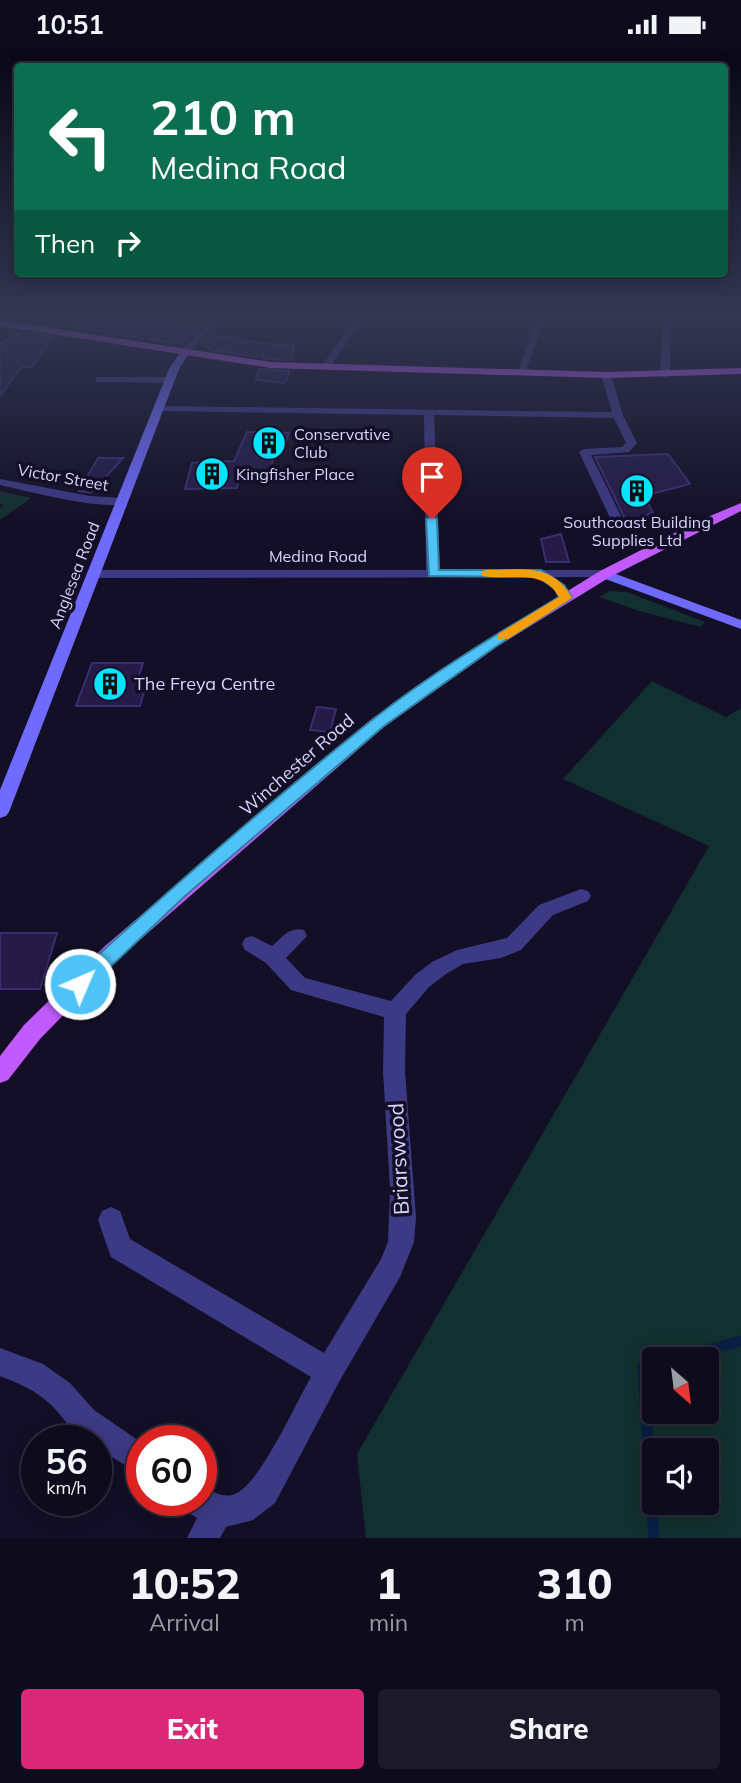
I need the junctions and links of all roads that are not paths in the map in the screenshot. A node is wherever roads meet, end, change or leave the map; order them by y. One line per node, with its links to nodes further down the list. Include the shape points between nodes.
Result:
1 (130, 386): 4 (street)
2 (167, 386): 5 (street, Anglesea Road)
3 (609, 386): 7 (street)
4 (127, 393)
5 (159, 408): 6 (street); 9 (street, Anglesea Road)
6 (429, 411): 7 (street); 12 (street)
7 (618, 415): 11 (street, via 632,443 625,450 584,452)
8 (0, 482): 9 (street, Victor Street)
9 (121, 502): 13 (street, Anglesea Road)
10 (741, 507): 15 (main road, Winchester Road)
11 (617, 520)
12 (433, 573): 13 (street, Medina Road); 14 (street, Medina Road)
13 (94, 574): 18 (street, Anglesea Road)
14 (541, 574): 15 (street, Medina Road); 16 (street, via 560,587)
15 (605, 574): 16 (main road, Winchester Road); 17 (street)
16 (566, 598): 24 (main road, Winchester Road, via 379,722 112,952 32,1032)
17 (741, 625)
18 (0, 812)
19 (581, 895): 23 (street, via 546,910 513,944 467,955 439,968)
20 (297, 936): 22 (street)
21 (252, 944): 22 (street)
22 (273, 957): 23 (street, via 298,984)
23 (396, 1011): 27 (street, Briarswood, via 401,1242 391,1268)
24 (0, 1073)
25 (111, 1220): 27 (street, via 120,1248)
26 (0, 1362): 28 (street, via 33,1374)
27 (329, 1372): 29 (street, Briarswood, via 264,1492 242,1509)
28 (126, 1449)
29 (206, 1517)

